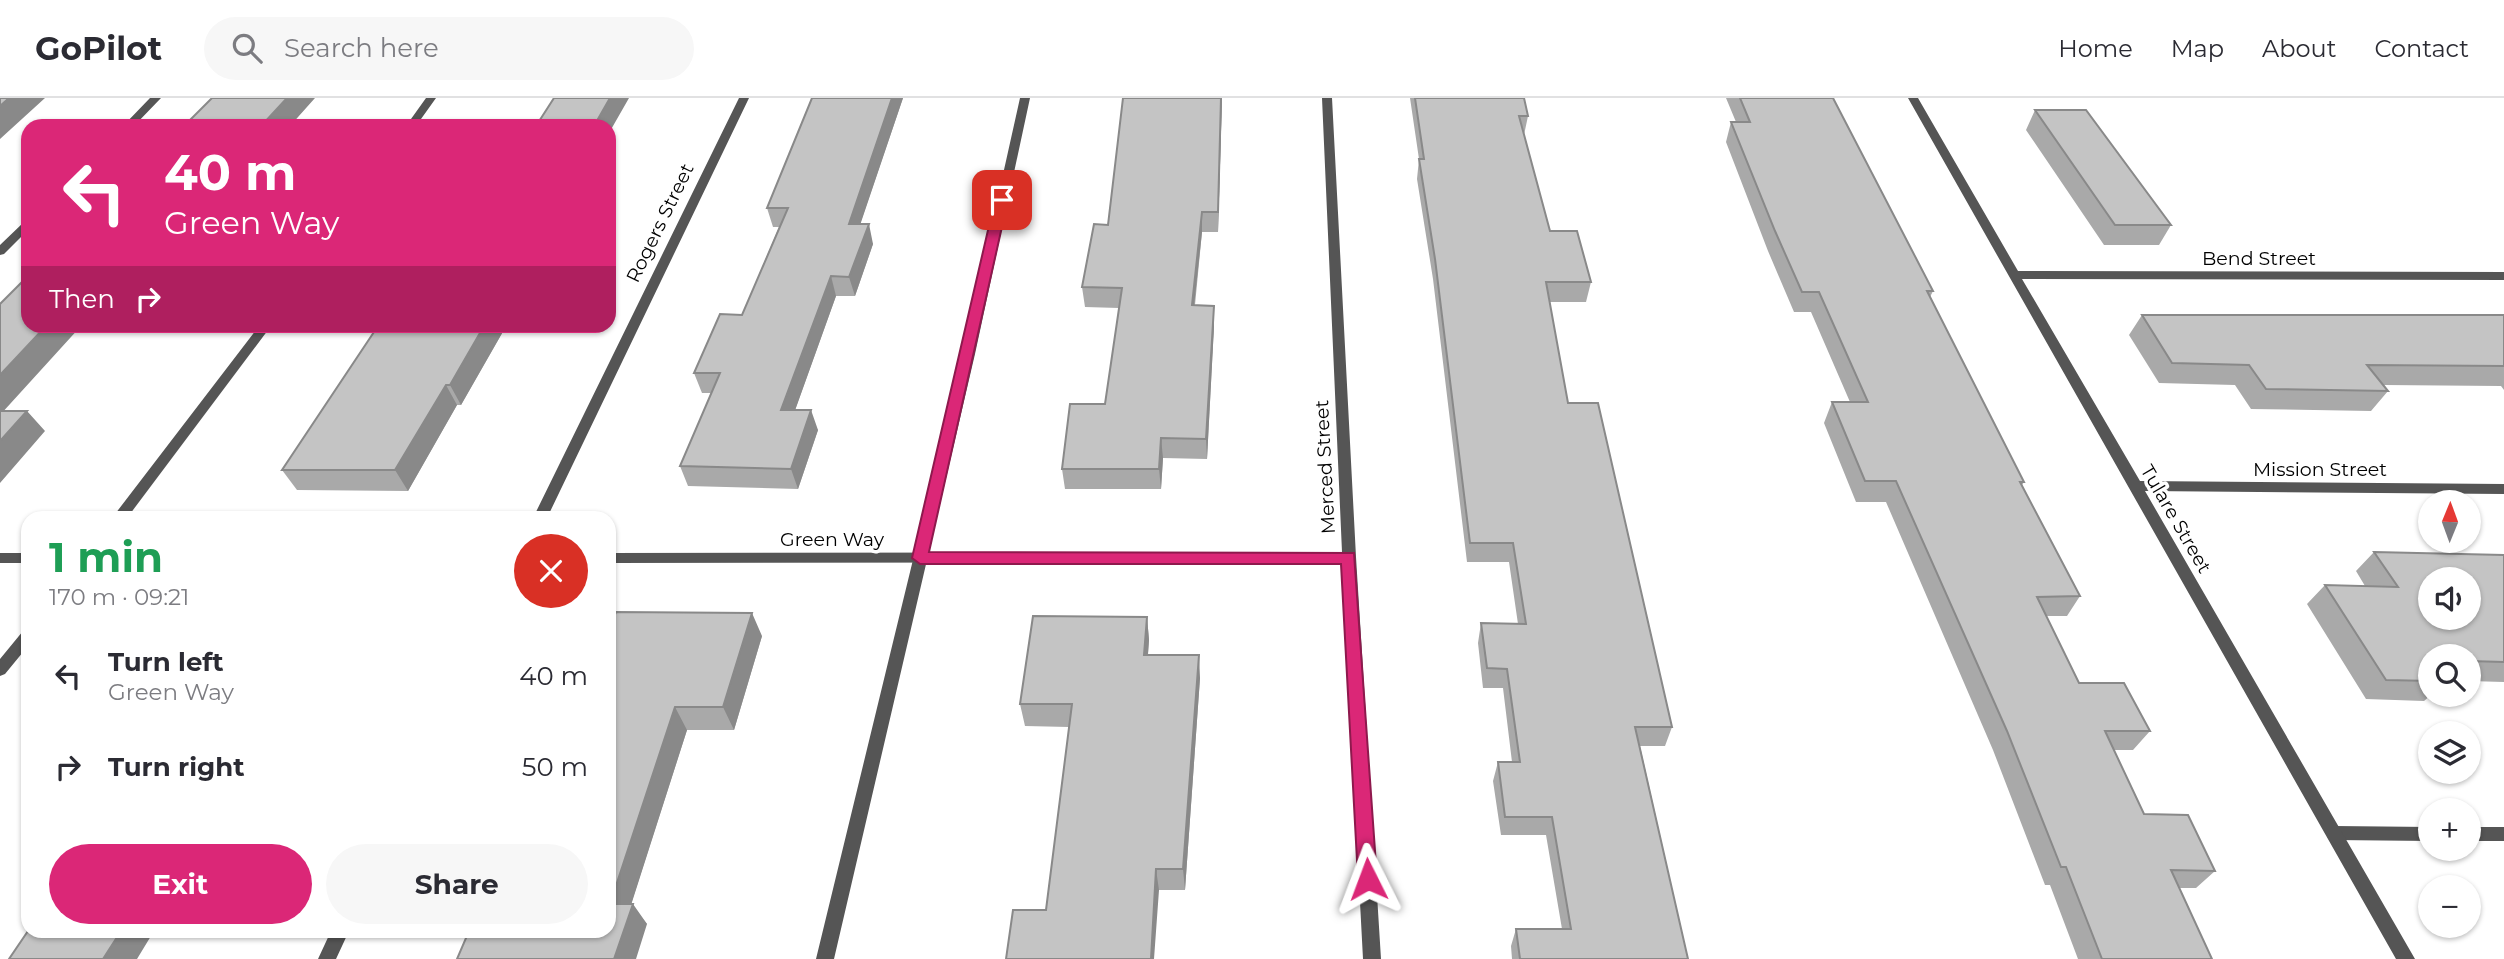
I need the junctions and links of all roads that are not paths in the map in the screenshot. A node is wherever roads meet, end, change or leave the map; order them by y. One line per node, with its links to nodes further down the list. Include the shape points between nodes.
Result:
1 (156, 98): 7 (street)
2 (431, 98): 8 (street)
3 (744, 98): 17 (street, Rogers Street)
4 (1025, 98): 21 (street)
5 (1327, 98): 22 (street, Merced Street)
6 (1913, 98): 11 (street, Tulare Street)
7 (135, 119)
8 (416, 119)
9 (21, 231): 10 (street)
10 (0, 252)
11 (2015, 275): 12 (street, Bend Street); 14 (street, Tulare Street)
12 (2504, 276)
13 (260, 333): 16 (street)
14 (2135, 486): 15 (street, Mission Street); 25 (street, Tulare Street)
15 (2504, 489)
16 (124, 511)
17 (543, 511)
18 (0, 558): 19 (street)
19 (21, 558)
20 (616, 558): 21 (street, Green Way)
21 (920, 558): 22 (street, Green Way); 31 (street)
22 (1349, 558): 32 (street, Merced Street)
23 (21, 644): 24 (street)
24 (0, 670)
25 (2334, 833): 26 (street); 33 (street, Tulare Street)
26 (2418, 834)
27 (2481, 834): 28 (street)
28 (2504, 834)
29 (337, 938): 30 (street)
30 (327, 959)
31 (825, 959)
32 (1372, 959)
33 (2406, 959)

